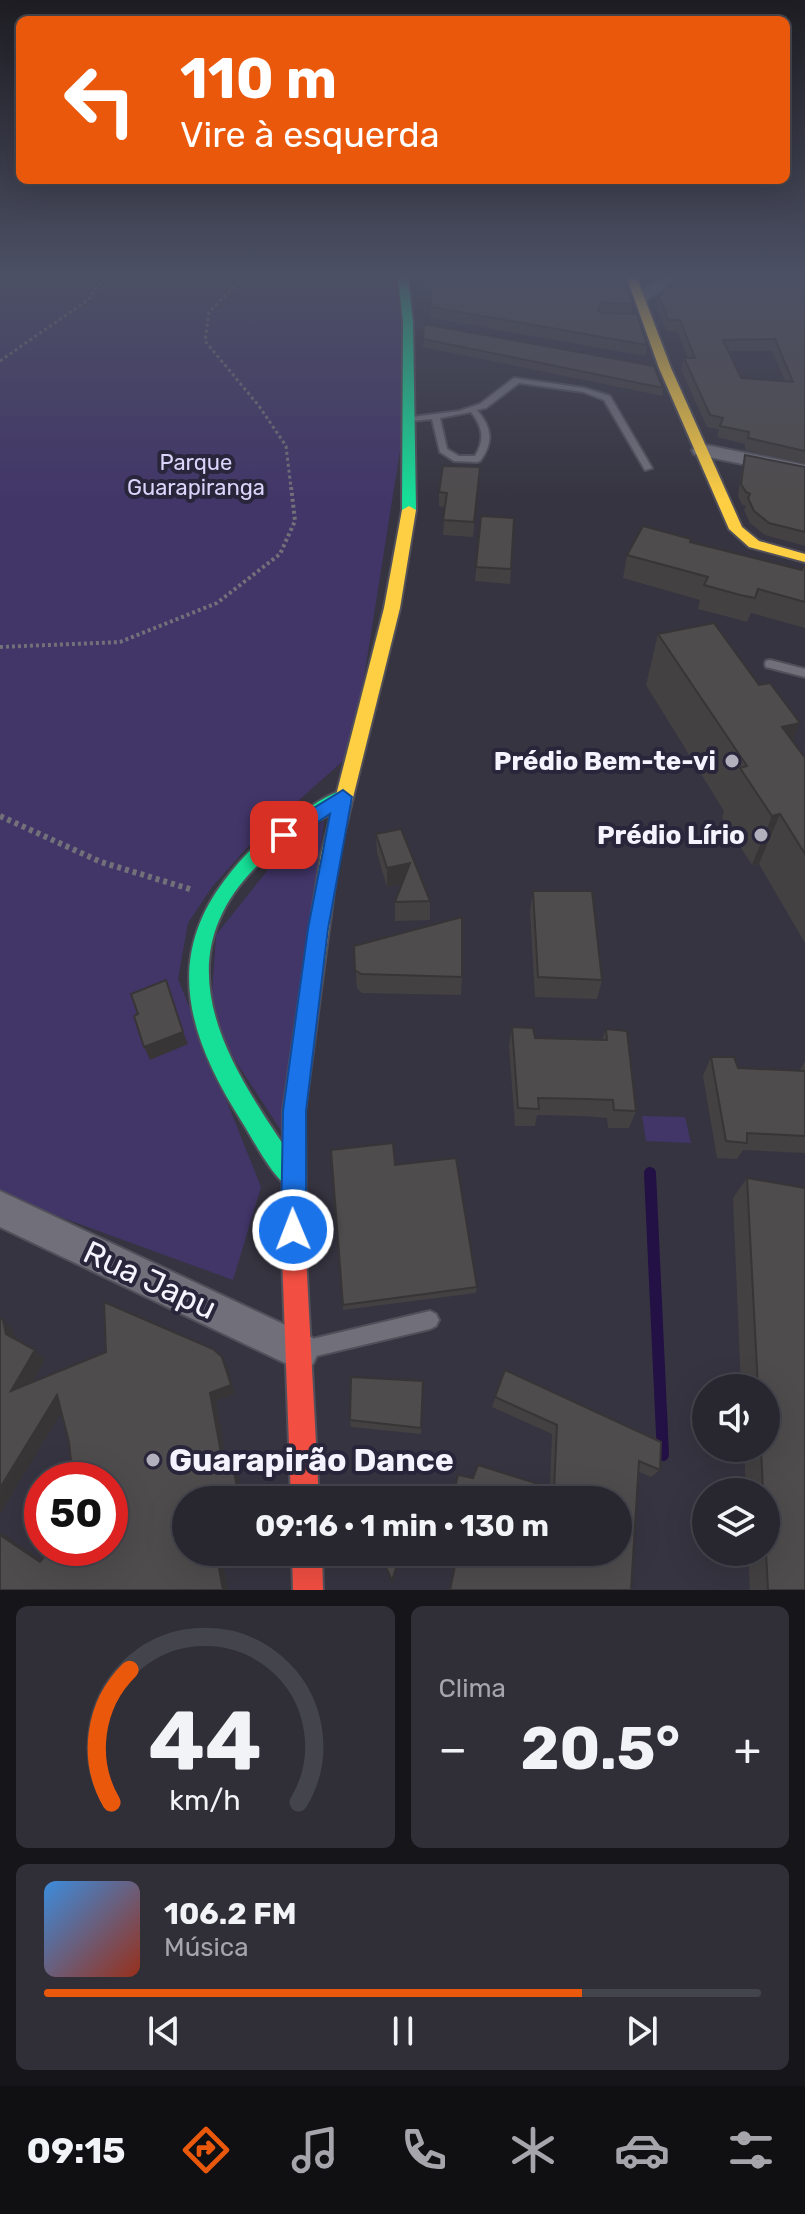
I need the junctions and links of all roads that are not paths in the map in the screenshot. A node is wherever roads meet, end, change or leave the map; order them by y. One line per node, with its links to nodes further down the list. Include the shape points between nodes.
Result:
1 (409, 352): 5 (main road)
2 (653, 352): 6 (main road)
3 (472, 409): 4 (lane); 4 (lane, via 486,423 485,450 477,459 457,459 443,450); 7 (lane, via 517,380 594,393 607,398)
4 (435, 416): 5 (lane)
5 (412, 419): 12 (main road, via 411,498 395,592)
6 (701, 450): 8 (street); 9 (main road, via 736,529 754,544)
7 (648, 468)
8 (805, 471)
9 (805, 558)
10 (770, 664): 11 (lane)
11 (805, 673)
12 (343, 797): 13 (main road, via 330,854 312,1023 294,1111); 13 (main road, via 248,863 201,936 194,971 196,1001 210,1041)
13 (292, 1177): 16 (main road)
14 (0, 1209): 16 (street, Rua Japu)
15 (430, 1320): 16 (lane)
16 (300, 1351): 17 (main road)
17 (305, 1486)
18 (307, 1566): 19 (main road)
19 (308, 1590)

